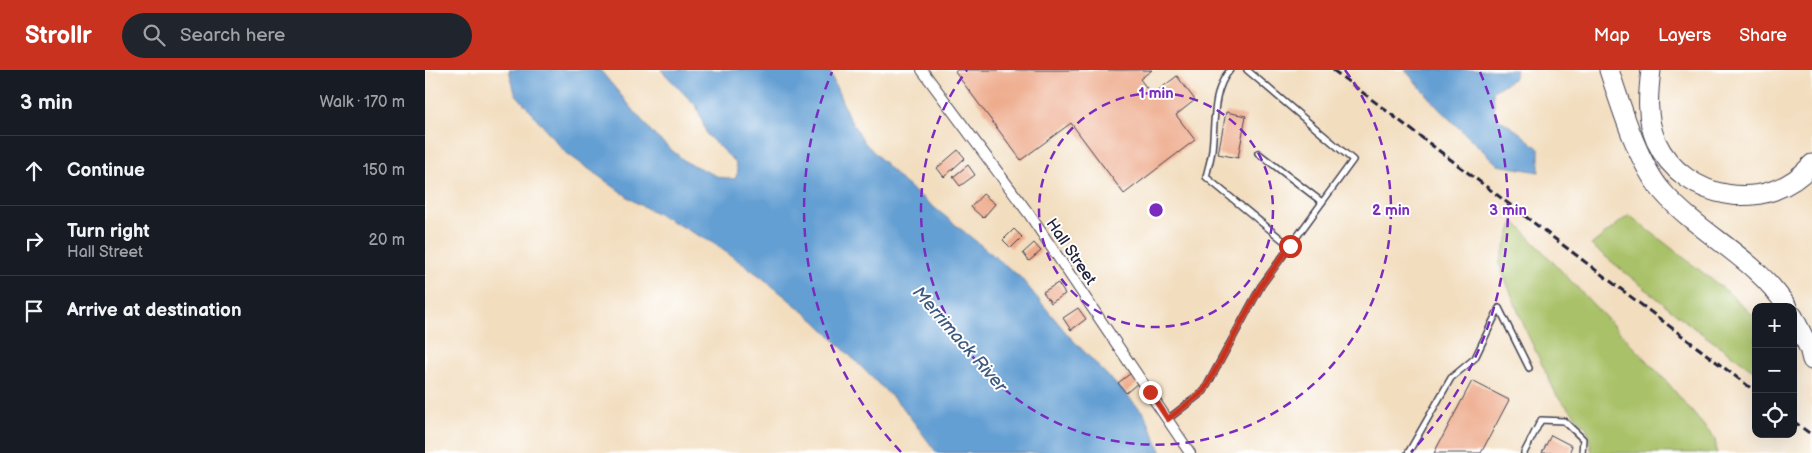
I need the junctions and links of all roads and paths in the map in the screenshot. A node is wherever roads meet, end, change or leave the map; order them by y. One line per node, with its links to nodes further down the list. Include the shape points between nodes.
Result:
1 (922, 70): 14 (street, Hall Street, via 1029,214)
2 (1230, 70): 9 (lane, via 1218,96 1206,177)
3 (1247, 70): 8 (lane, via 1353,160)
4 (1609, 70): 10 (highway, via 1645,164 1661,190 1683,213 1755,268)
5 (1651, 70): 7 (highway, via 1648,114 1657,143 1676,168 1696,184 1729,195 1770,193 1788,184)
6 (1258, 153): 8 (lane)
7 (1812, 164)
8 (1322, 202): 9 (lane)
9 (1290, 246): 14 (lane, via 1261,286 1204,391)
10 (1785, 303)
11 (1797, 324): 12 (highway)
12 (1812, 360)
13 (1529, 368): 16 (lane, via 1499,308 1475,358 1451,378)
14 (1168, 419): 15 (street, Hall Street)
15 (1190, 453)
16 (1409, 453)
17 (1524, 453): 18 (lane, via 1541,420 1564,421 1583,439)
18 (1582, 453)

